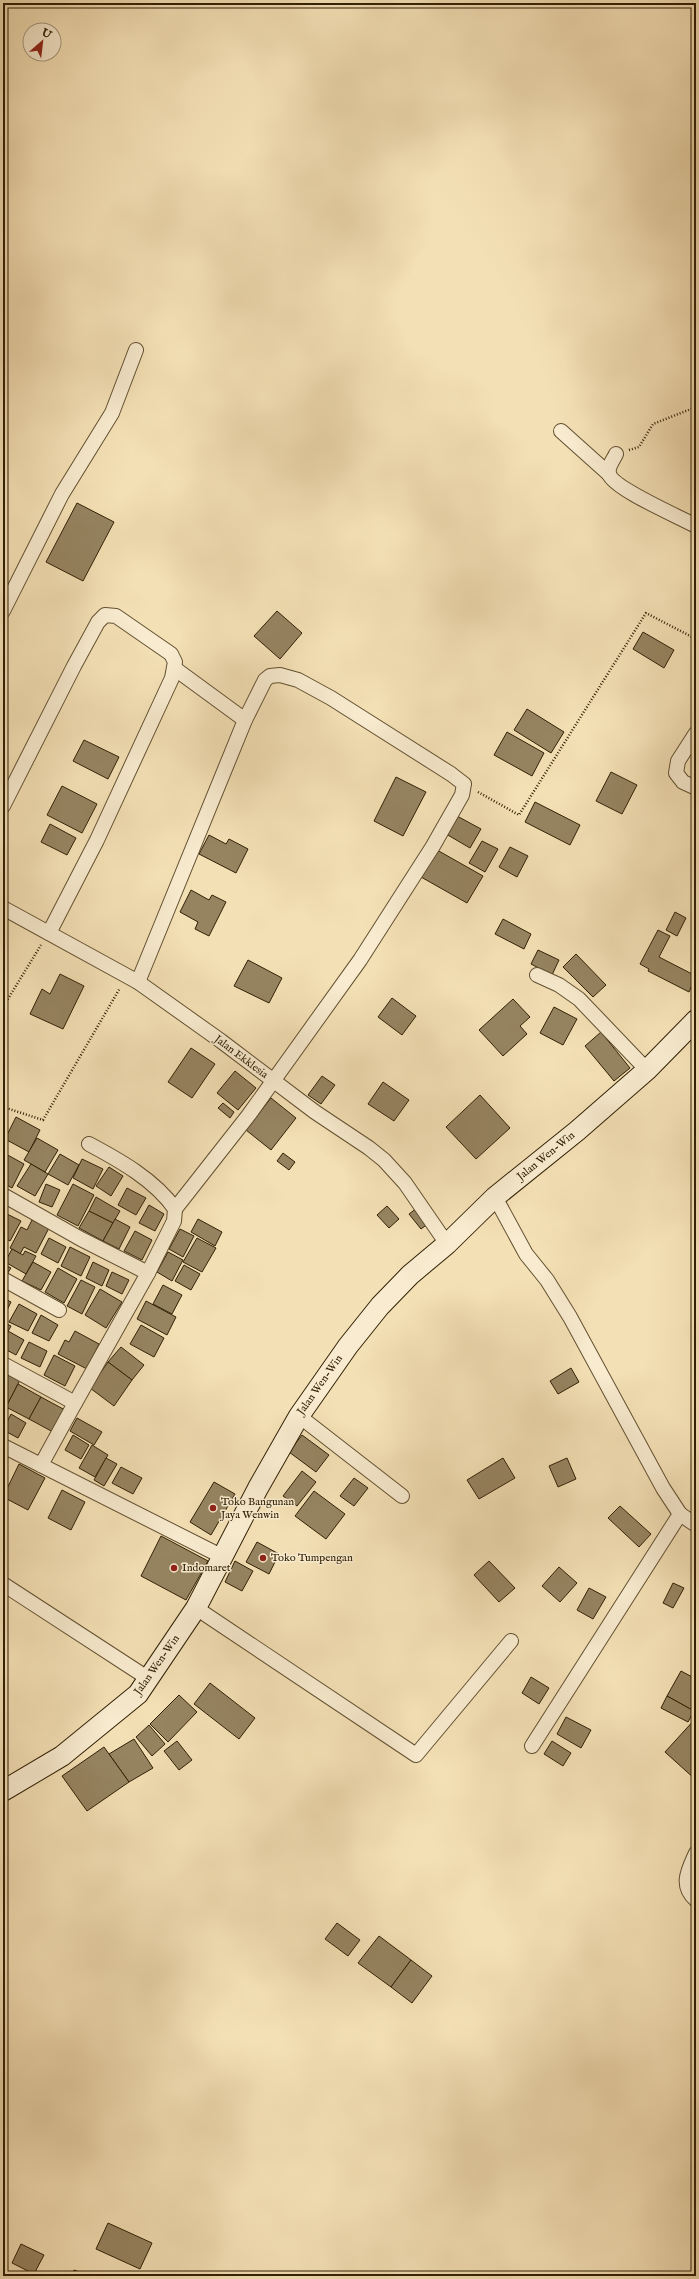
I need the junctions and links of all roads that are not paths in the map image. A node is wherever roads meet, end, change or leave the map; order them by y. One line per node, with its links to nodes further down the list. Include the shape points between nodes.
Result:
1 (136, 350): 6 (street, via 112,413 62,494)
2 (562, 431): 4 (street)
3 (616, 454): 4 (street)
4 (609, 474): 5 (street, via 614,482 633,494)
5 (696, 526)
6 (3, 611)
7 (174, 668): 8 (street); 11 (street, via 175,662 171,654 116,616 105,615 98,622 77,660); 13 (street, via 97,840)
8 (245, 720): 15 (street); 18 (street, via 265,680 270,676 280,675 298,680 331,698 464,784 462,795 414,878 360,960)
9 (696, 733): 10 (street, via 678,761 676,773 683,782)
10 (696, 788)
11 (3, 806)
12 (3, 908): 13 (street, Jalan Ekklesia)
13 (49, 933): 15 (street, Jalan Ekklesia)
14 (537, 975): 17 (street, via 559,985 579,999)
15 (132, 980): 18 (street, Jalan Ekklesia)
16 (696, 1020): 17 (street, Jalan Wen-Win)
17 (647, 1070): 21 (street, Jalan Wen-Win)
18 (273, 1081): 22 (street); 23 (street, Jalan Ekklesia, via 384,1160 405,1183)
19 (89, 1144): 22 (street, via 127,1166 169,1200)
20 (3, 1195): 24 (street)
21 (495, 1197): 23 (street, Jalan Wen-Win); 33 (street, via 526,1254 547,1280 570,1317 663,1488)
22 (175, 1209): 24 (street, via 174,1221)
23 (447, 1244): 29 (street, Jalan Wen-Win, via 410,1275 380,1306 348,1346)
24 (148, 1273): 28 (street)
25 (3, 1279): 26 (street)
26 (59, 1310)
27 (3, 1364): 28 (street)
28 (75, 1403): 31 (street)
29 (299, 1416): 32 (street); 35 (street, Jalan Wen-Win)
30 (3, 1446): 31 (street)
31 (41, 1465): 35 (street)
32 (402, 1496)
33 (680, 1514): 34 (street); 40 (street)
34 (696, 1525)
35 (223, 1557): 37 (street, Jalan Wen-Win)
36 (3, 1584): 39 (street)
37 (196, 1608): 38 (street, via 416,1755); 39 (street, Jalan Wen-Win)
38 (511, 1640)
39 (149, 1679): 41 (street, Jalan Wen-Win, via 138,1694 62,1756)
40 (532, 1746)
41 (3, 1791)
42 (696, 1852): 43 (street, via 686,1880 687,1888)
43 (696, 1900)

